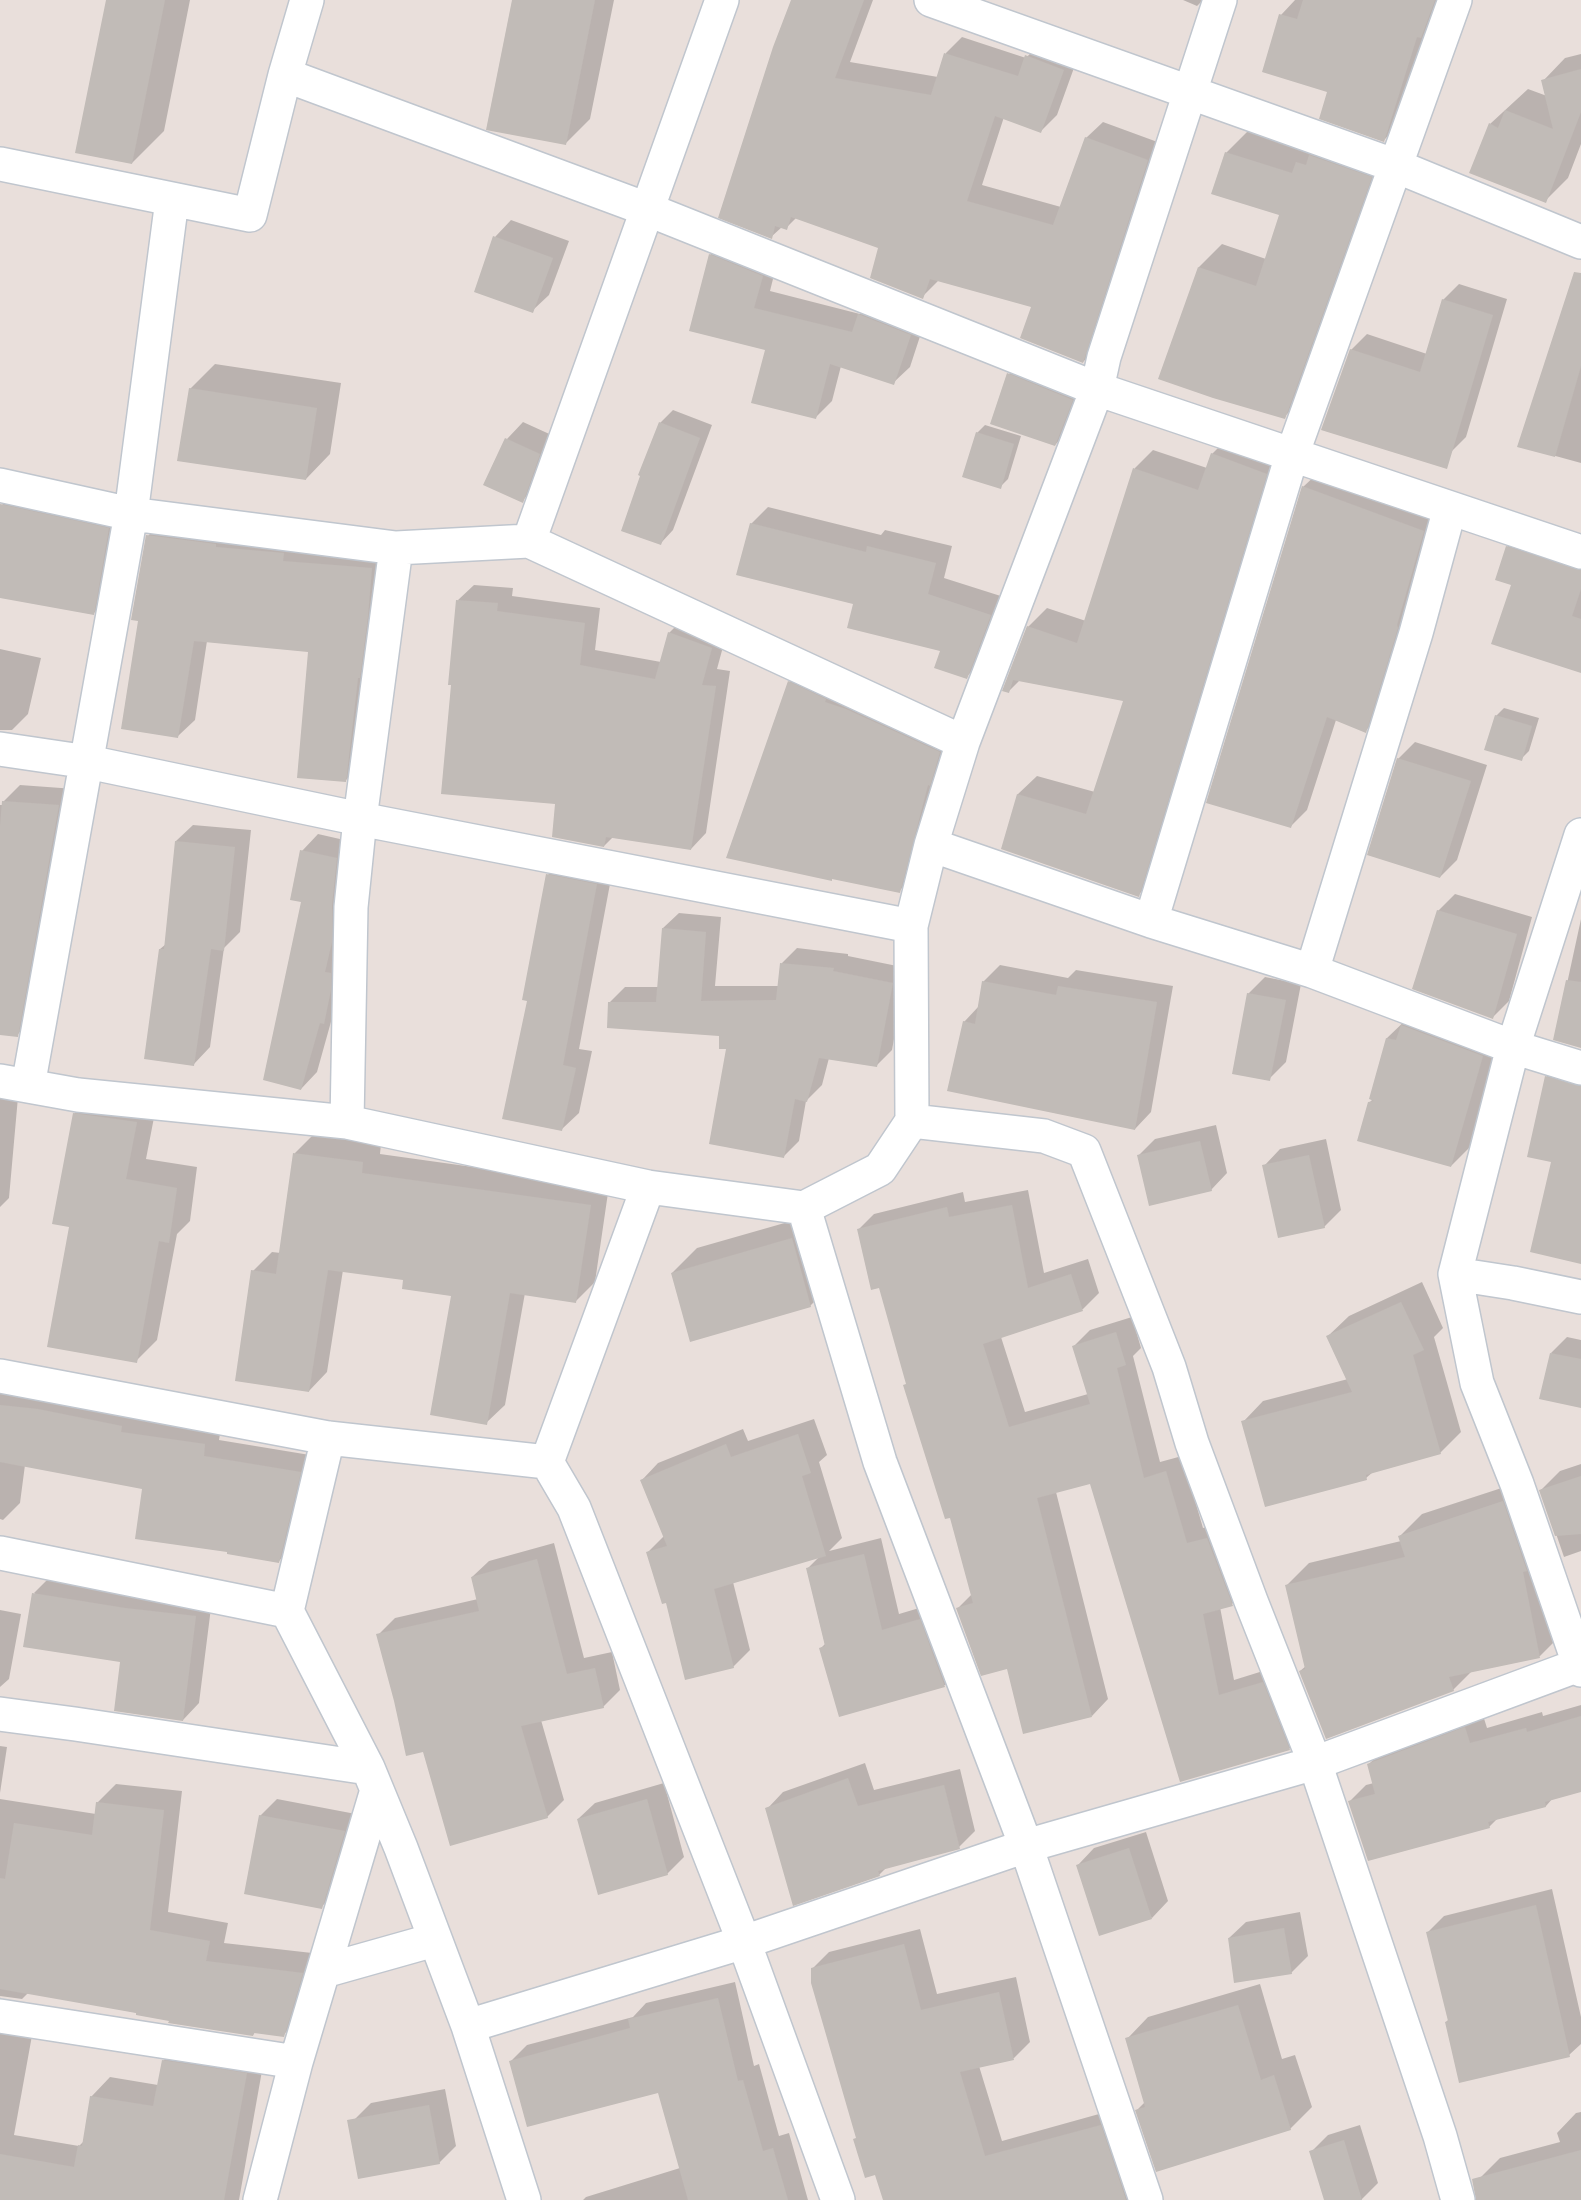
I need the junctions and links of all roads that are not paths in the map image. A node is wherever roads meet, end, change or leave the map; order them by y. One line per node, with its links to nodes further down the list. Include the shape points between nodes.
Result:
1 (307, 0): 6 (street)
2 (722, 0): 11 (street)
3 (931, 0): 7 (street)
4 (1220, 0): 7 (street)
5 (1455, 0): 9 (street)
6 (285, 75): 10 (street, via 250,216); 11 (street)
7 (1189, 92): 9 (street); 13 (street)
8 (0, 164): 10 (street)
9 (1396, 166): 12 (street); 14 (street)
10 (172, 200): 17 (street)
11 (649, 210): 13 (street); 18 (street)
12 (1581, 242)
13 (1097, 389): 14 (street); 21 (street)
14 (1292, 455): 16 (street); 27 (street)
15 (0, 485): 17 (street)
16 (1450, 508): 20 (street); 29 (street, via 1416,633)
17 (132, 514): 19 (street); 23 (street)
18 (529, 541): 19 (street); 21 (street)
19 (396, 548): 24 (street)
20 (1581, 552)
21 (963, 742): 26 (street)
22 (0, 749): 23 (street)
23 (88, 762): 24 (street); 32 (street)
24 (360, 819): 28 (street); 34 (street, via 351,907)
25 (1581, 835): 30 (street)
26 (931, 845): 27 (street); 28 (street)
27 (1151, 921): 29 (street)
28 (911, 926): 33 (street)
29 (1312, 971): 30 (street)
30 (1513, 1047): 31 (street); 37 (street)
31 (1581, 1068)
32 (14, 1084): 34 (street, via 78,1095)
33 (912, 1121): 36 (street, via 880,1169); 46 (street, via 1044,1136 1084,1151 1169,1367 1196,1454)
34 (347, 1122): 35 (street)
35 (648, 1187): 36 (street); 41 (street)
36 (804, 1208): 48 (street, via 880,1462)
37 (1455, 1274): 38 (street); 44 (street, via 1477,1383 1517,1484)
38 (1581, 1297)
39 (0, 1376): 40 (street)
40 (328, 1437): 41 (street); 43 (street)
41 (547, 1462): 50 (street, via 574,1508)
42 (0, 1553): 43 (street)
43 (287, 1611): 47 (street)
44 (1580, 1666): 46 (street)
45 (0, 1714): 47 (street, via 75,1724)
46 (1315, 1763): 48 (street); 59 (street)
47 (373, 1779): 49 (street); 51 (street)
48 (1026, 1846): 50 (street); 58 (street)
49 (434, 1940): 51 (street); 53 (street)
50 (744, 1942): 53 (street); 57 (street)
51 (324, 1971): 54 (street)
52 (0, 2016): 54 (street)
53 (468, 2026): 56 (street)
54 (296, 2062): 55 (street)
55 (260, 2200)
56 (524, 2200)
57 (838, 2200)
58 (1146, 2200)
59 (1458, 2200)

